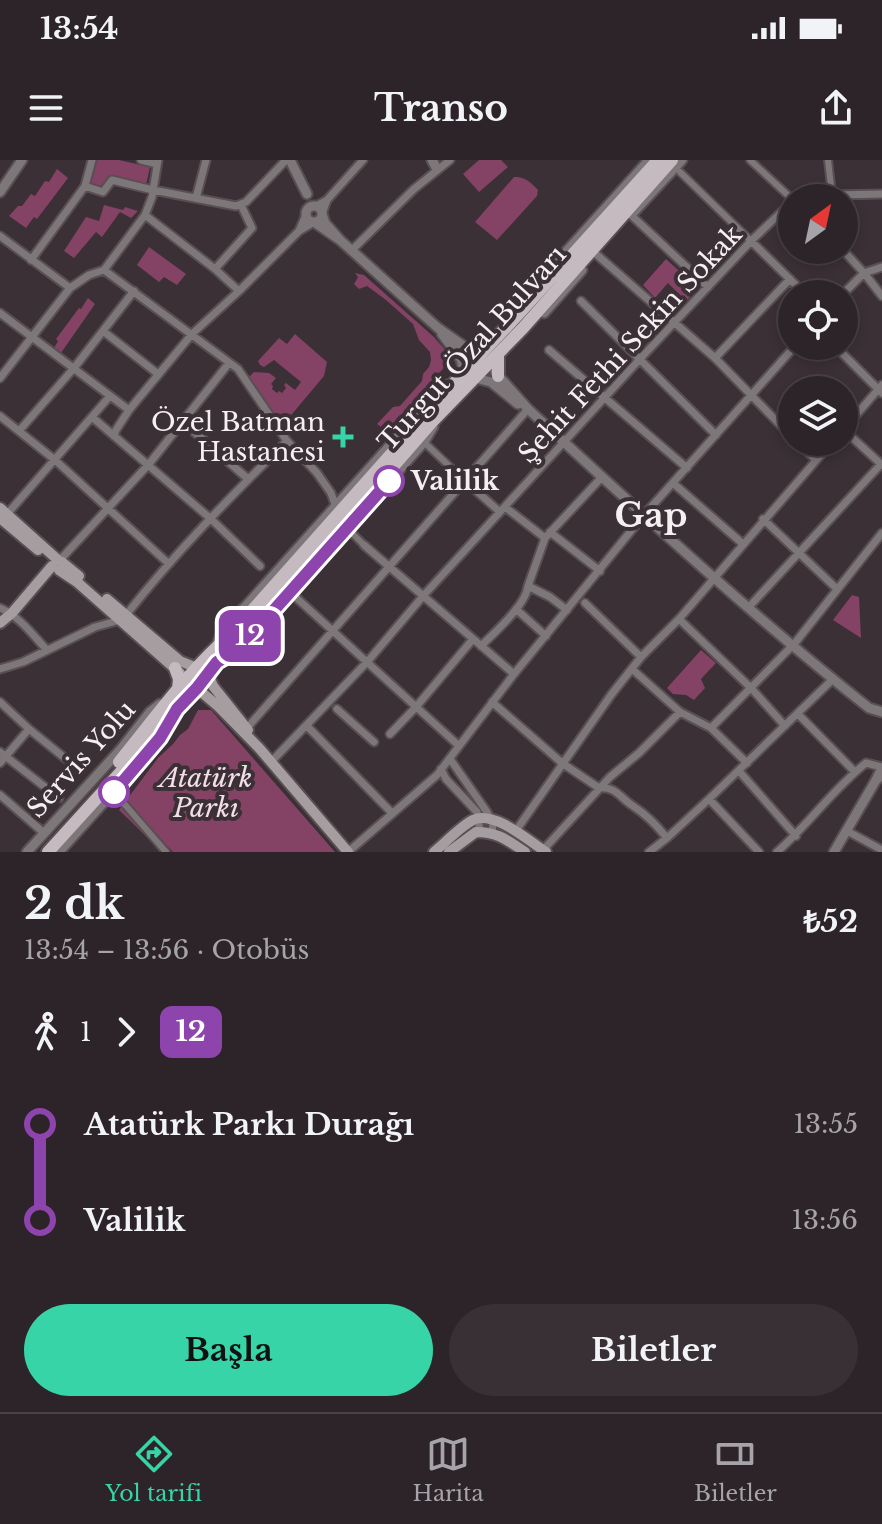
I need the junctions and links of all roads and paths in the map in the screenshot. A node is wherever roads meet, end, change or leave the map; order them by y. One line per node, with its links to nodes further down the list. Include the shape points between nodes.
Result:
1 (92, 160): 18 (street)
2 (141, 160): 14 (street)
3 (206, 160): 24 (street)
4 (288, 160): 25 (street); 26 (street)
5 (363, 160): 26 (street)
6 (450, 160): 15 (street)
7 (649, 160): 50 (street, via 509,315)
8 (658, 160): 50 (main road, Turgut Özal Bulvarı)
9 (672, 160): 55 (main road, Turgut Özal Bulvarı)
10 (682, 160): 29 (street)
11 (750, 160): 19 (street)
12 (828, 160): 17 (street)
13 (19, 161): 21 (street)
14 (157, 162): 20 (street)
15 (434, 164): 32 (street)
16 (680, 172): 31 (street)
17 (831, 184)
18 (85, 186): 20 (street, via 103,192 112,180); 34 (street)
19 (778, 187)
20 (153, 190): 24 (street); 28 (street)
21 (0, 192)
22 (858, 194): 23 (street)
23 (882, 194)
24 (196, 198): 25 (street)
25 (241, 205): 37 (street, via 252,228)
26 (313, 213): 32 (street); 45 (street)
27 (778, 214): 31 (street, Şehit Fethi Sekin Sokak)
28 (145, 215): 37 (street); 38 (street)
29 (631, 215): 33 (street); 42 (street)
30 (0, 236): 34 (street)
31 (751, 241): 40 (street); 42 (street, Şehit Fethi Sekin Sokak)
32 (352, 250): 51 (street)
33 (596, 254): 49 (street); 55 (street, via 525,334)
34 (31, 260): 43 (street)
35 (856, 264): 39 (street)
36 (882, 267): 39 (street)
37 (215, 269): 45 (street)
38 (104, 270): 43 (street); 44 (street)
39 (864, 273): 41 (street); 46 (street)
40 (790, 279): 58 (street)
41 (857, 280)
42 (708, 287): 49 (street, Şehit Fethi Sekin Sokak)
43 (70, 288): 54 (street)
44 (134, 291): 52 (street); 53 (street)
45 (239, 291): 53 (street)
46 (882, 296)
47 (581, 301): 59 (street)
48 (0, 313): 54 (street)
49 (675, 322): 58 (street); 59 (street, Şehit Fethi Sekin Sokak)
50 (505, 327): 57 (main road, Turgut Özal Bulvarı)
51 (438, 328): 57 (street); 65 (street)
52 (103, 331): 63 (street); 64 (street)
53 (192, 334): 62 (street); 64 (street)
54 (32, 337): 63 (street); 67 (street)
55 (509, 343): 57 (main road, Turgut Özal Bulvarı)
56 (549, 350): 71 (street)
57 (484, 354): 65 (main road, Turgut Özal Bulvarı); 66 (main road)
58 (715, 358): 70 (street)
59 (639, 360): 71 (street, Şehit Fethi Sekin Sokak); 81 (street)
60 (782, 360): 70 (street)
61 (850, 360): 68 (street)
62 (229, 363): 78 (street); 83 (street, via 243,375)
63 (74, 368): 69 (street); 80 (street)
64 (158, 374): 73 (street)
65 (470, 375): 72 (street, via 491,382); 75 (main road, Turgut Özal Bulvarı); 87 (main road, Turgut Özal Bulvarı, via 454,384)
66 (498, 376): 72 (street)
67 (0, 378)
68 (881, 389): 74 (street)
69 (110, 396): 73 (street); 77 (street)
70 (750, 396): 79 (street); 81 (street)
71 (605, 397): 86 (street, Şehit Fethi Sekin Sokak); 94 (street)
72 (528, 409): 86 (street); 97 (street)
73 (129, 410): 82 (street)
74 (858, 414)
75 (439, 415): 84 (street); 87 (main road, Turgut Özal Bulvarı)
76 (0, 416): 80 (street)
77 (92, 417): 82 (street); 90 (street)
78 (183, 422): 92 (street); 96 (street)
79 (778, 423)
80 (19, 431): 90 (street)
81 (716, 435): 94 (street)
82 (114, 436): 92 (street)
83 (287, 441): 96 (street); 99 (street, via 317,473)
84 (424, 442): 87 (street); 97 (street)
85 (858, 442): 93 (street)
86 (565, 443): 95 (street); 101 (street, Şehit Fethi Sekin Sokak)
87 (406, 445): 99 (street); 106 (street); 119 (main road, Turgut Özal Bulvarı)
88 (812, 456): 91 (street)
89 (820, 456): 91 (street)
90 (55, 460): 100 (street); 103 (street)
91 (816, 460): 105 (street)
92 (149, 464): 100 (street); 104 (street)
93 (882, 464): 111 (street)
94 (687, 468): 98 (street)
95 (602, 477): 102 (street); 108 (street)
96 (248, 479): 104 (street)
97 (464, 480): 101 (street); 115 (street)
98 (673, 483): 102 (street); 109 (street)
99 (335, 504): 119 (street)
100 (109, 508): 112 (street); 113 (street)
101 (503, 509): 108 (street); 121 (street, Şehit Fethi Sekin Sokak)
102 (644, 515): 116 (street); 117 (street)
103 (2, 516): 113 (main road)
104 (211, 519): 112 (street); 114 (street)
105 (763, 519): 109 (street); 111 (street)
106 (347, 528): 110 (street); 119 (street)
107 (882, 533): 120 (street)
108 (547, 535): 116 (street); 118 (street)
109 (743, 544): 117 (street)
110 (364, 545): 115 (street)
111 (798, 554): 120 (street); 124 (street)
112 (169, 564): 128 (street)
113 (57, 565): 127 (main road); 128 (main road)
114 (260, 566): 119 (street)
115 (390, 566): 121 (street); 131 (street)
116 (600, 571): 122 (street)
117 (714, 577): 124 (street); 129 (street)
118 (528, 586): 125 (street); 126 (street)
119 (284, 587): 131 (street); 140 (main road, Turgut Özal Bulvarı); 141 (main road, Turgut Özal Bulvarı)
120 (837, 589): 135 (street)
121 (424, 595): 133 (street); 138 (street, Şehit Fethi Sekin Sokak)
122 (582, 600): 126 (street); 137 (street)
123 (0, 608): 127 (street)
124 (748, 608): 135 (street)
125 (516, 609): 132 (street); 134 (street)
126 (567, 610): 132 (street)
127 (12, 613): 130 (main road); 136 (street)
128 (123, 617): 136 (street); 139 (main road); 140 (main road)
129 (679, 619): 137 (street); 147 (street)
130 (0, 623)
131 (333, 631): 138 (street); 159 (street)
132 (546, 636): 144 (street)
133 (473, 639): 134 (street); 152 (street)
134 (481, 646): 144 (street)
135 (792, 646): 145 (street); 147 (street)
136 (46, 649): 142 (street)
137 (641, 657): 143 (street)
138 (368, 661): 150 (street, Şehit Fethi Sekin Sokak); 152 (street)
139 (175, 668): 148 (main road)
140 (197, 668): 148 (main road, Turgut Özal Bulvarı)
141 (214, 668): 146 (main road, Turgut Özal Bulvarı); 159 (main road, via 213,686)
142 (0, 669)
143 (632, 669): 154 (street); 170 (street)
144 (514, 674): 151 (street)
145 (833, 679): 155 (street); 156 (street)
146 (197, 688): 148 (main road, Turgut Özal Bulvarı); 148 (main road); 165 (main road)
147 (751, 688): 158 (street); 160 (street)
148 (178, 694): 188 (street, Servis Yolu, via 150,712); 191 (street, via 160,738); 196 (main road, Turgut Özal Bulvarı); 197 (main road, Turgut Özal Bulvarı)
149 (0, 702): 161 (street)
150 (330, 702): 153 (street); 157 (street, Şehit Fethi Sekin Sokak)
151 (492, 702): 164 (street); 170 (street)
152 (416, 707): 162 (street); 164 (street)
153 (337, 709): 163 (street)
154 (680, 712): 160 (street); 178 (street)
155 (798, 714): 158 (street); 176 (street)
156 (882, 715)
157 (307, 726): 169 (street, Şehit Fethi Sekin Sokak); 183 (street)
158 (785, 726): 171 (street)
159 (247, 728): 165 (main road)
160 (711, 728): 171 (street)
161 (29, 729): 166 (street); 167 (street)
162 (390, 734)
163 (374, 742)
164 (458, 745): 168 (street)
165 (260, 749): 169 (main road)
166 (2, 757): 180 (street)
167 (66, 759)
168 (450, 759): 174 (street); 184 (street)
169 (271, 762): 199 (main road)
170 (562, 763): 178 (street); 187 (street)
171 (747, 763): 175 (street)
172 (866, 763): 173 (street); 176 (street); 177 (street)
173 (882, 768): 177 (street)
174 (441, 769): 183 (street); 184 (street)
175 (739, 771): 182 (street); 189 (street)
176 (855, 772): 189 (street)
177 (879, 777): 185 (street)
178 (599, 788): 190 (street, via 618,792); 194 (street)
179 (0, 795): 188 (street)
180 (59, 798)
181 (120, 799): 198 (street)
182 (709, 799): 190 (street); 203 (street)
183 (392, 813): 199 (street)
184 (485, 818): 186 (street); 186 (street, via 493,824); 187 (main road); 200 (main road, via 472,820)
185 (847, 831): 193 (street); 205 (street)
186 (486, 832): 192 (main road); 201 (main road, via 476,832)
187 (515, 832): 194 (main road)
188 (44, 833): 195 (street, Servis Yolu)
189 (796, 836): 204 (street)
190 (667, 838): 202 (street)
191 (66, 849)
192 (517, 850)
193 (882, 850)
194 (544, 851)
195 (27, 852)
196 (38, 852)
197 (48, 852)
198 (166, 852)
199 (348, 852)
200 (434, 852)
201 (449, 852)
202 (649, 852)
203 (759, 852)
204 (777, 852)
205 (834, 852)

